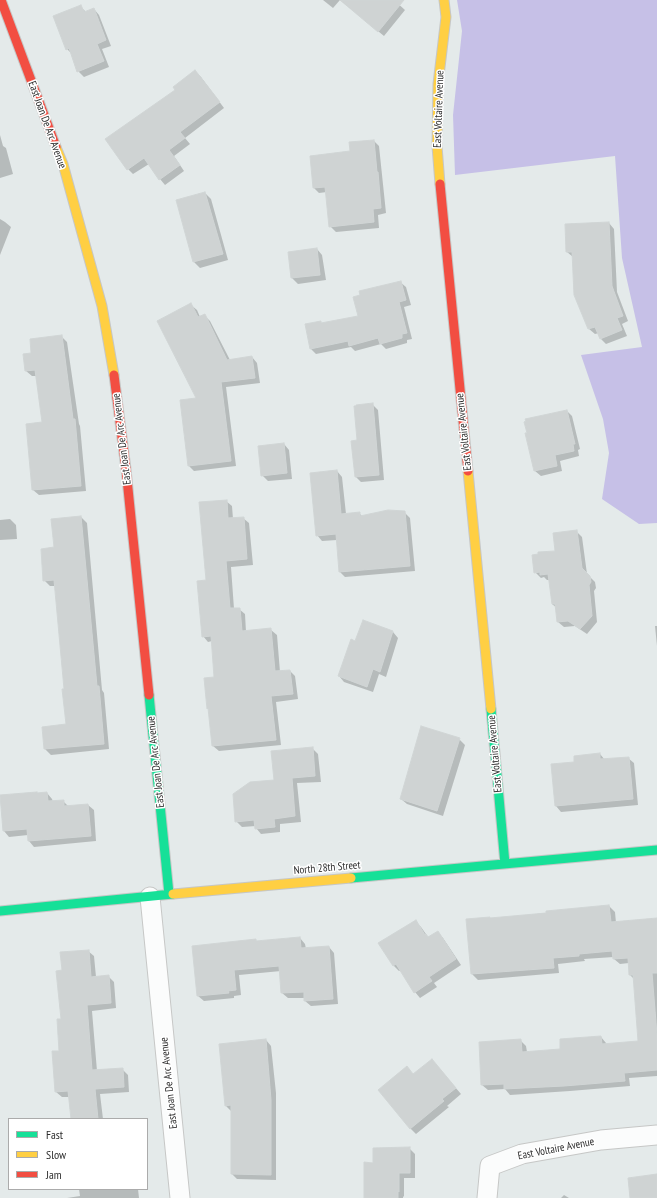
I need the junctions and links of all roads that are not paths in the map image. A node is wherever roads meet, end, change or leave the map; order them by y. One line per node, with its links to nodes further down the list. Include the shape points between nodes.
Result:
1 (1, 0): 5 (street, East Joan De Arc Avenue, via 63,164 102,306 116,385 126,469)
2 (444, 0): 4 (street, East Voltaire Avenue, via 446,17 438,84 437,138 441,207)
3 (657, 850): 4 (street, North 28th Street)
4 (506, 864): 5 (street, North 28th Street)
5 (169, 894): 6 (street, North 28th Street)
6 (150, 897): 7 (street, North 28th Street); 9 (street, East Joan De Arc Avenue)
7 (0, 911)
8 (657, 1135): 10 (street, East Voltaire Avenue, via 601,1140 522,1154 490,1166)
9 (180, 1198)
10 (487, 1198)

